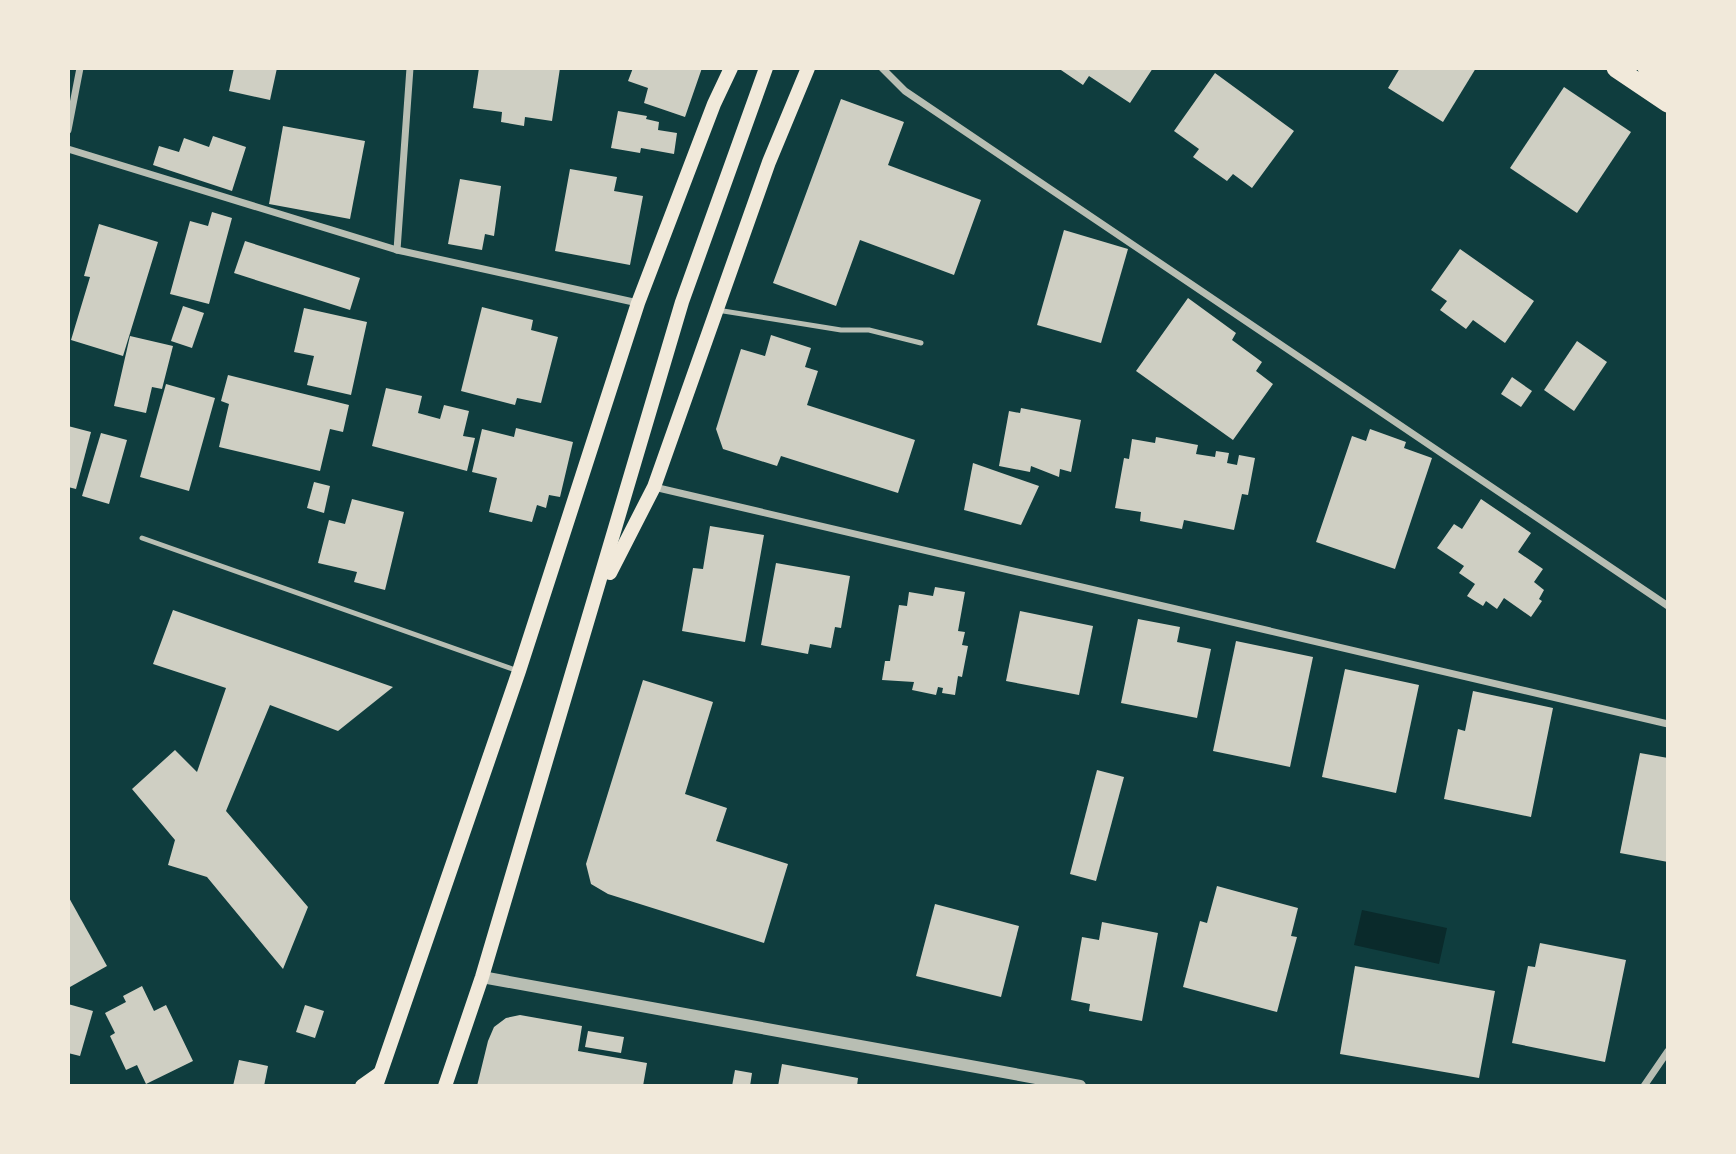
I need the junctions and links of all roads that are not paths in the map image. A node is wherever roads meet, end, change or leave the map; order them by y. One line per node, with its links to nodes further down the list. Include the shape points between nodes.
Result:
1 (80, 68): 11 (street)
2 (410, 68): 13 (street)
3 (731, 68): 14 (main road)
4 (765, 68): 19 (main road, via 693,270)
5 (808, 68): 15 (main road)
6 (882, 68): 20 (street, via 905,91)
7 (1616, 68): 10 (highway)
8 (1647, 68): 9 (highway)
9 (1668, 82)
10 (1668, 103)
11 (68, 130)
12 (68, 149): 13 (street)
13 (397, 250): 14 (street)
14 (638, 303): 21 (main road)
15 (716, 310): 16 (lane, via 841,330 869,330); 17 (main road)
16 (921, 343)
17 (654, 487): 19 (main road); 22 (street)
18 (142, 538): 21 (lane)
19 (595, 602): 23 (main road)
20 (1668, 606)
21 (519, 671): 25 (main road)
22 (1668, 724)
23 (482, 977): 26 (street); 28 (main road)
24 (1668, 1051): 29 (street)
25 (378, 1080): 27 (main road)
26 (1076, 1085)
27 (362, 1086)
28 (445, 1086)
29 (1644, 1086)

